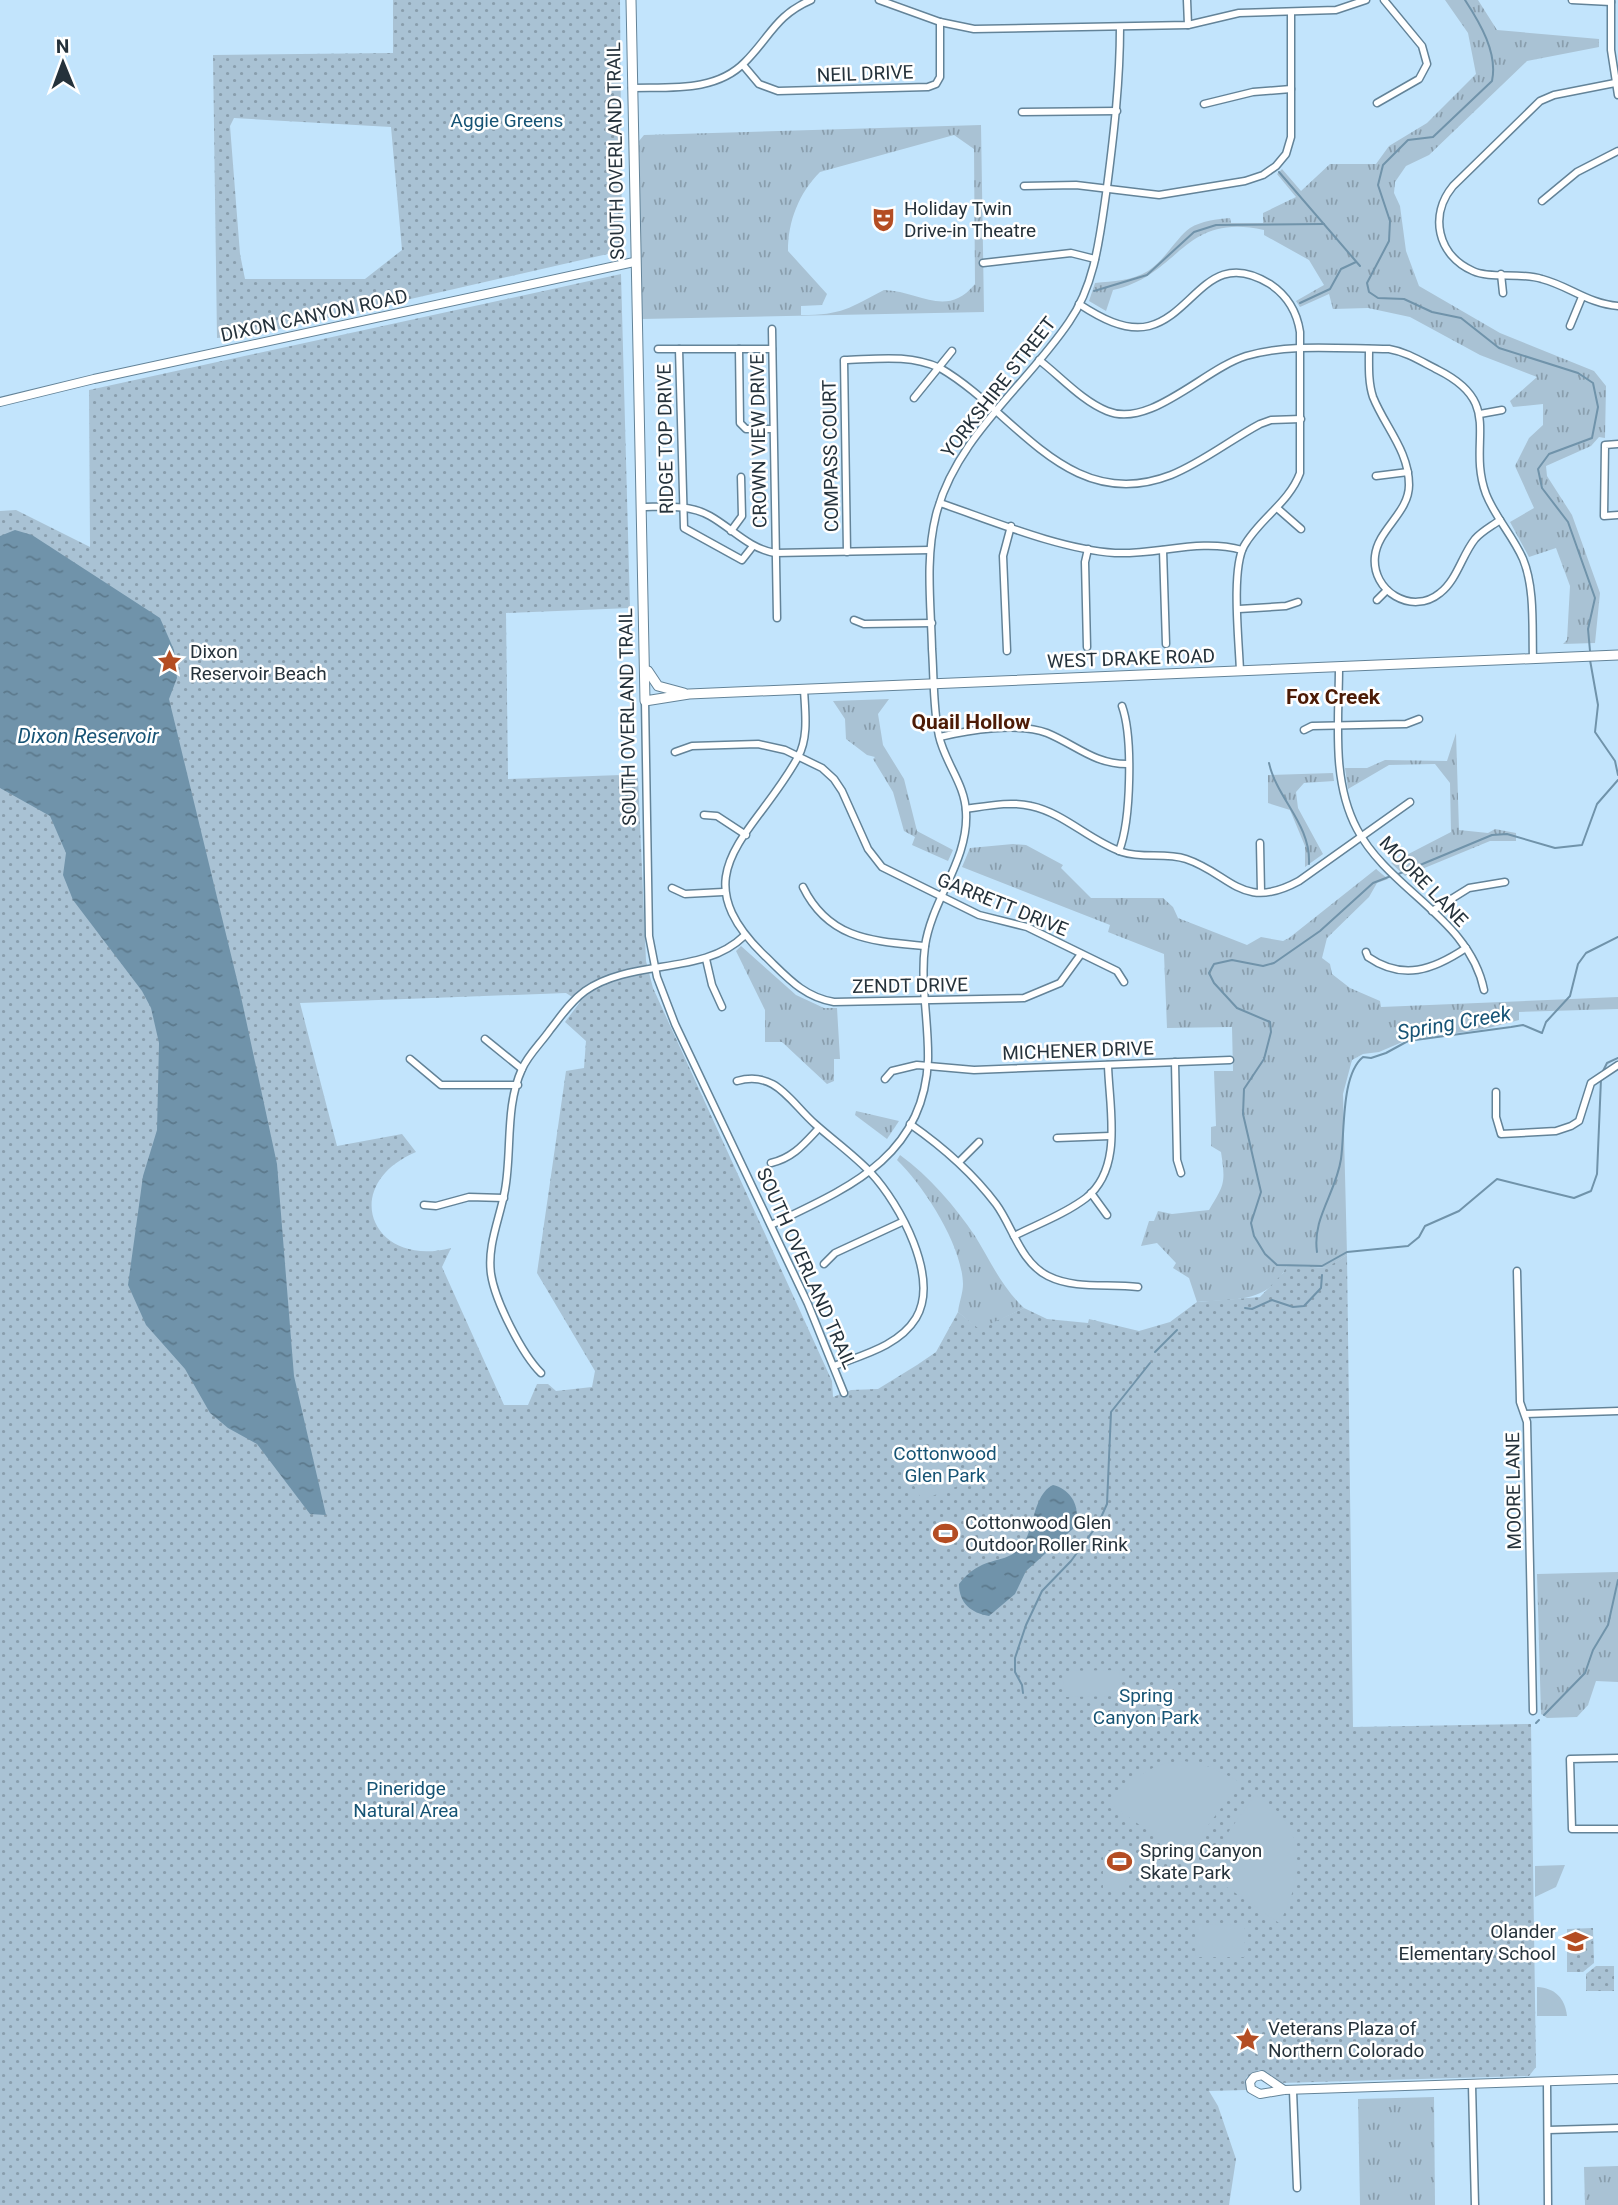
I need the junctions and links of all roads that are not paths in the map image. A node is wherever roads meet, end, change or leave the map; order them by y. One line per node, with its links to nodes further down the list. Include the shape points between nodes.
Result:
1 (631, 0): 18 (main road, SOUTH OVERLAND TRAIL)
2 (811, 0): 16 (street, via 776,23)
3 (879, 0): 12 (street)
4 (1187, 0): 13 (street)
5 (1344, 0): 10 (street)
6 (1366, 0): 10 (street)
7 (1384, 0): 21 (street, via 1422,46 1427,64 1419,79)
8 (1572, 0): 9 (street)
9 (1611, 1): 15 (street)
10 (1346, 8): 11 (street)
11 (1291, 12): 13 (street, via 1239,13); 19 (street)
12 (940, 22): 14 (street, via 974,29); 16 (street, NEIL DRIVE, via 940,76 928,87 778,91 759,85)
13 (1188, 25): 14 (street)
14 (1120, 27): 23 (street, YORKSHIRE STREET)
15 (1615, 60): 17 (street)
16 (743, 65): 18 (street, via 705,84)
17 (1615, 83): 20 (street); 32 (street, via 1554,94 1540,101 1443,200 1438,220 1443,242 1453,257 1473,271)
18 (632, 88): 30 (main road, SOUTH OVERLAND TRAIL)
19 (1291, 89): 22 (street, via 1252,92); 27 (street, via 1290,146 1263,176 1159,195)
20 (1618, 95)
21 (1377, 103)
22 (1204, 104)
23 (1118, 111): 24 (street); 27 (street, YORKSHIRE STREET)
24 (1022, 112)
25 (1618, 151): 28 (street, via 1577,172)
26 (1024, 186): 27 (street)
27 (1106, 189): 29 (street, YORKSHIRE STREET)
28 (1542, 201)
29 (1095, 259): 31 (street, via 1071,254); 35 (street, YORKSHIRE STREET)
30 (634, 262): 49 (street, DIXON CANYON ROAD); 60 (main road, SOUTH OVERLAND TRAIL)
31 (983, 263)
32 (1501, 274): 33 (street); 34 (street, via 1539,278)
33 (1503, 293)
34 (1581, 297): 36 (street); 37 (street)
35 (1079, 304): 44 (street, via 1118,323 1148,327 1162,321 1209,281 1246,275 1266,282 1286,298 1298,322); 46 (street, YORKSHIRE STREET)
36 (1618, 306)
37 (1570, 326)
38 (772, 329): 42 (street, CROWN VIEW DRIVE)
39 (658, 349): 40 (street)
40 (679, 349): 41 (street); 61 (street, RIDGE TOP DRIVE)
41 (739, 349): 42 (street); 54 (street, via 740,423 750,429)
42 (772, 349): 54 (street, CROWN VIEW DRIVE)
43 (1369, 349): 44 (street); 52 (street, via 1397,351 1457,380 1469,391); 56 (street, via 1371,391)
44 (1301, 350): 46 (street, via 1238,359 1154,408 1129,415 1098,407); 53 (street)
45 (953, 351): 47 (street)
46 (1039, 360): 51 (street, YORKSHIRE STREET)
47 (940, 368): 48 (street); 51 (street); 73 (street, COMPASS COURT, via 903,358 844,360)
48 (914, 398)
49 (0, 402)
50 (1502, 410): 52 (street)
51 (996, 413): 53 (street, via 1060,465 1085,477 1119,484 1170,475 1271,420); 59 (street, YORKSHIRE STREET, via 965,451)
52 (1480, 414): 64 (street, via 1482,477)
53 (1301, 419): 62 (street, via 1300,473)
54 (773, 429): 74 (street, CROWN VIEW DRIVE)
55 (1618, 444): 63 (street, via 1605,445 1604,516)
56 (1408, 472): 57 (street); 75 (street, via 1407,498 1375,558 1377,577)
57 (1376, 476)
58 (741, 477): 67 (street, via 742,516)
59 (940, 503): 65 (street); 70 (street, YORKSHIRE STREET)
60 (641, 507): 61 (street); 87 (main road, SOUTH OVERLAND TRAIL)
61 (682, 507): 67 (street, via 708,515); 68 (street, RIDGE TOP DRIVE, via 684,528 742,560)
62 (1277, 508): 66 (street); 72 (street)
63 (1618, 515)
64 (1500, 520): 75 (street, via 1475,539 1446,587 1434,597 1408,601); 86 (street, via 1527,571)
65 (1011, 526): 69 (street); 84 (street, via 1003,556)
66 (1301, 529)
67 (731, 531): 68 (street)
68 (753, 546): 74 (street)
69 (1087, 549): 71 (street); 83 (street)
70 (930, 550): 73 (street); 81 (street, YORKSHIRE STREET)
71 (1163, 550): 72 (street, via 1216,545); 82 (street)
72 (1242, 550): 78 (street, via 1237,573)
73 (847, 552): 74 (street)
74 (775, 554): 79 (street, CROWN VIEW DRIVE)
75 (1387, 590): 76 (street)
76 (1377, 600)
77 (1298, 602): 78 (street)
78 (1239, 609): 89 (street)
79 (777, 618)
80 (854, 620): 81 (street, via 864,624)
81 (932, 623): 90 (street, YORKSHIRE STREET)
82 (1166, 644)
83 (1087, 647)
84 (1007, 651)
85 (1618, 656): 86 (main road, WEST DRAKE ROAD)
86 (1532, 659): 88 (main road, WEST DRAKE ROAD)
87 (645, 664): 92 (main road, via 657,686); 93 (main road, SOUTH OVERLAND TRAIL)
88 (1339, 667): 89 (main road, WEST DRAKE ROAD); 96 (street, MOORE LANE)
89 (1240, 671): 90 (main road, WEST DRAKE ROAD)
90 (934, 683): 91 (main road, WEST DRAKE ROAD); 98 (street, YORKSHIRE STREET)
91 (804, 689): 92 (main road, WEST DRAKE ROAD); 100 (street, via 805,726)
92 (689, 694): 93 (main road, WEST DRAKE ROAD)
93 (645, 701): 122 (street, SOUTH OVERLAND TRAIL, via 647,911)
94 (1122, 706): 101 (street)
95 (1419, 719): 96 (street, via 1406,724)
96 (1339, 726): 97 (street); 106 (street, MOORE LANE, via 1341,782)
97 (1304, 730)
98 (940, 737): 101 (street, via 969,730 1030,729 1050,734 1098,761); 103 (street, YORKSHIRE STREET)
99 (675, 752): 100 (street, GARRETT DRIVE, via 692,746 758,744)
100 (799, 756): 105 (street); 114 (street, GARRETT DRIVE, via 828,773 838,785 875,860)
101 (1127, 764): 108 (street, via 1128,826)
102 (1410, 803): 106 (street)
103 (966, 809): 108 (street, via 1032,806); 114 (street, YORKSHIRE STREET, via 963,847)
104 (704, 815): 105 (street, via 717,816)
105 (746, 835): 112 (street, via 728,866)
106 (1362, 836): 113 (street, via 1299,881); 115 (street, MOORE LANE, via 1387,869)
107 (1260, 843): 113 (street)
108 (1119, 851): 113 (street, via 1187,859 1231,886)
109 (1505, 882): 115 (street, via 1469,888)
110 (803, 887): 117 (street, via 809,900 843,931 874,941)
111 (672, 888): 112 (street, via 685,894)
112 (723, 892): 116 (street, ZENDT DRIVE, via 732,919)
113 (1261, 892)
114 (939, 896): 117 (street, YORKSHIRE STREET); 120 (street, GARRETT DRIVE, via 979,915 1027,927)
115 (1432, 911): 118 (street, MOORE LANE)
116 (744, 936): 121 (street, via 730,949); 125 (street, ZENDT DRIVE, via 799,989 818,999)
117 (925, 946): 125 (street, YORKSHIRE STREET)
118 (1466, 948): 119 (street, via 1438,966 1413,972 1385,967); 124 (street, MOORE LANE)
119 (1366, 952)
120 (1081, 954): 123 (street, GARRETT DRIVE, via 1117,971); 125 (street, ZENDT DRIVE, via 1060,983 1024,998)
121 (706, 959): 122 (street); 126 (street)
122 (654, 968): 134 (street, via 584,991); 153 (street, SOUTH OVERLAND TRAIL, via 675,1024)
123 (1124, 982)
124 (1485, 990)
125 (926, 1000): 131 (street, YORKSHIRE STREET)
126 (722, 1007)
127 (485, 1039): 134 (street)
128 (410, 1059): 137 (street, via 441,1085)
129 (1230, 1060): 130 (street, MICHENER DRIVE)
130 (1175, 1062): 132 (street, MICHENER DRIVE); 147 (street)
131 (927, 1065): 132 (street, MICHENER DRIVE, via 974,1070); 135 (street, MICHENER DRIVE, via 901,1068); 139 (street, YORKSHIRE STREET)
132 (1108, 1065): 141 (street)
133 (1618, 1065): 138 (street, via 1591,1083 1578,1121 1556,1132 1501,1133)
134 (522, 1069): 137 (street)
135 (885, 1079)
136 (737, 1081): 140 (street, via 749,1078 778,1086)
137 (517, 1084): 149 (street)
138 (1496, 1092)
139 (910, 1124): 144 (street); 146 (street, YORKSHIRE STREET)
140 (819, 1128): 145 (street, via 787,1160); 146 (street)
141 (1110, 1136): 142 (street); 148 (street, via 1108,1165)
142 (1057, 1138)
143 (979, 1142): 144 (street)
144 (959, 1162): 154 (street, via 997,1206)
145 (771, 1163)
146 (871, 1172): 152 (street); 153 (street, YORKSHIRE STREET)
147 (1181, 1172)
148 (1091, 1193): 151 (street); 154 (street)
149 (504, 1198): 150 (street, via 469,1197); 159 (street, via 491,1248 491,1273 530,1362)
150 (424, 1205)
151 (1107, 1215)
152 (902, 1222): 155 (street, via 835,1253); 158 (street, via 925,1277 919,1313 892,1341)
153 (771, 1225): 158 (street, SOUTH OVERLAND TRAIL)
154 (1014, 1236): 157 (street, via 1032,1264 1049,1276 1088,1285)
155 (824, 1264)
156 (1517, 1271): 162 (street, MOORE LANE, via 1520,1402)
157 (1138, 1287)
158 (834, 1366): 160 (street, SOUTH OVERLAND TRAIL)
159 (541, 1373)
160 (844, 1393)
161 (1618, 1411): 162 (street)
162 (1525, 1414): 163 (street, MOORE LANE)
163 (1533, 1711)
164 (1618, 1758): 165 (street, via 1570,1759 1572,1829)
165 (1618, 1829)
166 (1618, 2079): 167 (street)
167 (1547, 2083): 168 (street); 172 (street)
168 (1472, 2085): 170 (street); 174 (street)
169 (1284, 2090): 170 (street)
170 (1293, 2091): 173 (street)
171 (1618, 2128): 172 (street)
172 (1548, 2130): 175 (street)
173 (1297, 2189)
174 (1475, 2205)
175 (1548, 2205)

